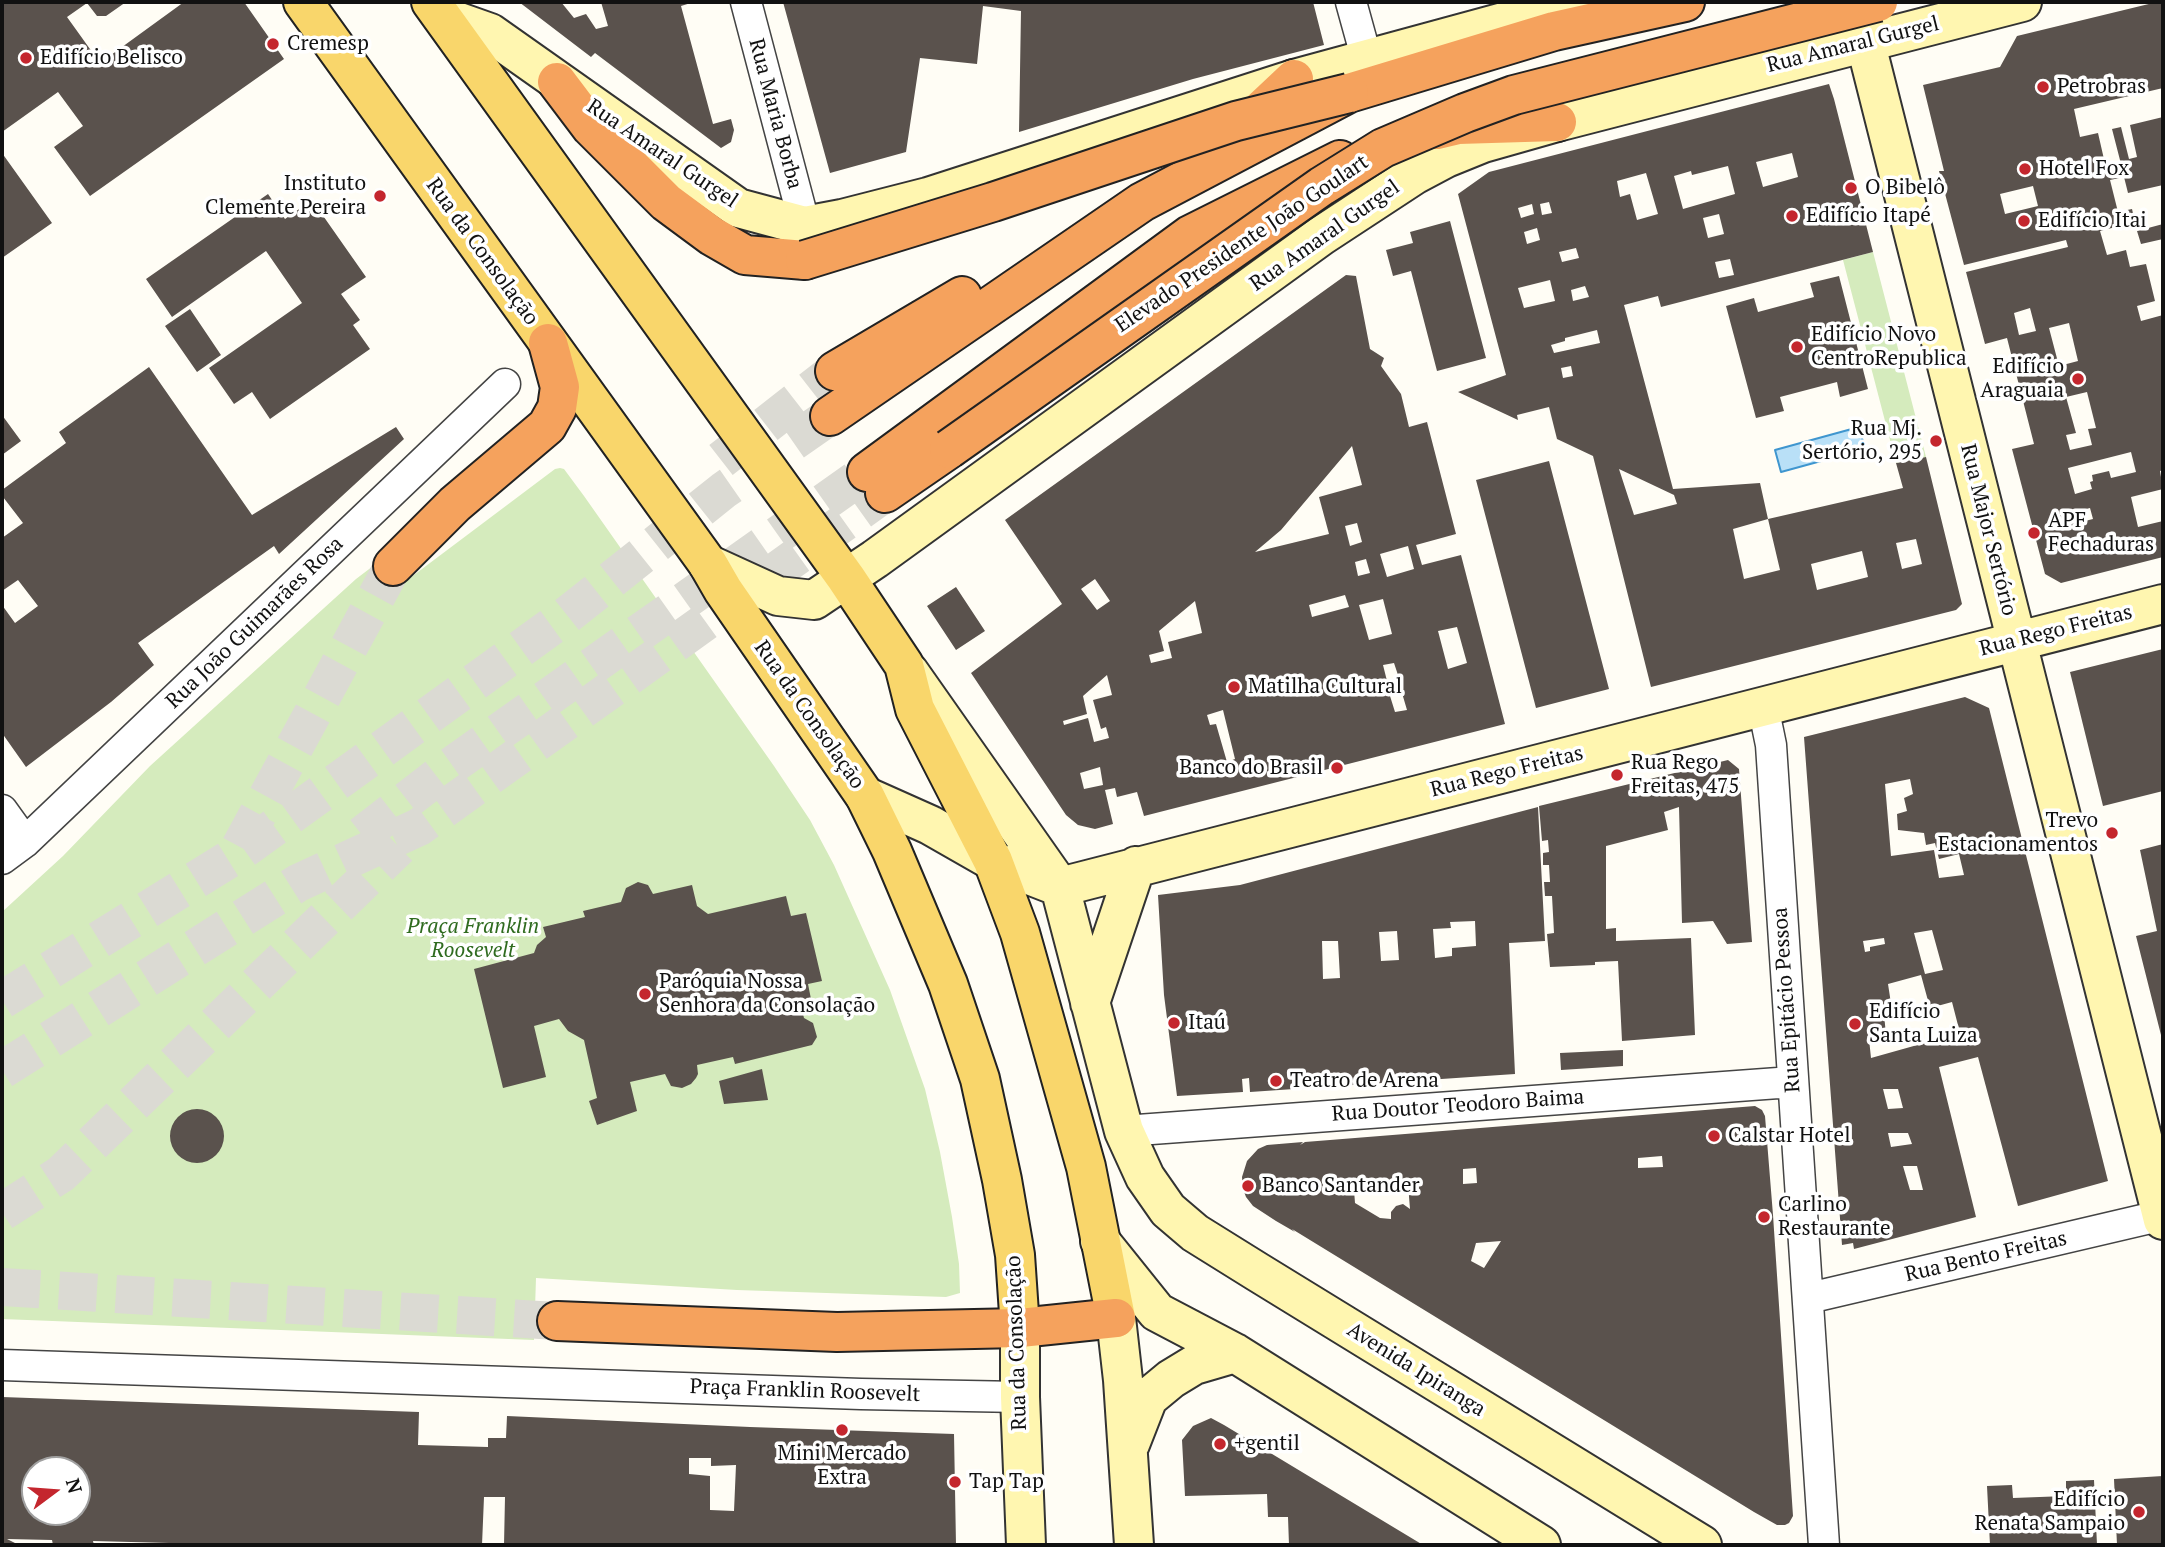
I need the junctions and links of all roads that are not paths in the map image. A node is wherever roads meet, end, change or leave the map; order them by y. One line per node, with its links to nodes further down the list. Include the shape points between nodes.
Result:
1 (303, 2): 16 (main road, Rua da Consolação)
2 (746, 2): 15 (street, Rua Maria Borba)
3 (1351, 2): 11 (street)
4 (1577, 2): 11 (main road)
5 (1685, 2): 11 (highway)
6 (1855, 2): 10 (main road, Rua Major Sertório)
7 (1878, 2): 14 (highway, Elevado Presidente João Goulart, bridge, via 1514,95 1465,113 1383,148 1302,199 949,449 876,483 1190,235 1348,155 1417,134 1458,125)
8 (2022, 2): 10 (main road, Rua Amaral Gurgel)
9 (436, 9): 13 (main road, via 490,33); 22 (main road)
10 (1865, 41): 14 (main road, Rua Amaral Gurgel); 24 (main road, Rua Major Sertório)
11 (1358, 77): 12 (main road); 15 (highway, bridge, via 993,202); 19 (highway, bridge, via 1142,202)
12 (1294, 79): 15 (main road, via 928,197 842,219); 17 (highway, via 1238,132)
13 (557, 82): 15 (highway, via 591,127 667,202 712,236 745,255)
14 (1557, 122): 22 (main road, Rua Amaral Gurgel, via 1483,143 1414,175 1321,236)
15 (805, 243)
16 (548, 344): 20 (main road, Rua da Consolação); 21 (highway, via 560,387 557,408 547,426 455,504)
17 (835, 371)
18 (505, 384): 29 (street, Rua João Guimarães Rosa)
19 (830, 416)
20 (708, 564): 22 (main road, Rua Amaral Gurgel, via 778,596 797,599 814,600); 27 (main road, Rua da Consolação)
21 (393, 566)
22 (846, 578): 25 (main road)
23 (2163, 604): 24 (main road, Rua Rego Freitas)
24 (2016, 642): 26 (main road, Rua Rego Freitas); 36 (main road, Rua Major Sertório)
25 (904, 665): 30 (main road, via 915,709); 32 (main road)
26 (1763, 706): 31 (main road, Rua Rego Freitas); 34 (street, Rua Epitácio Pessoa, via 1771,745)
27 (865, 796): 30 (main road, via 930,825); 41 (main road, Rua da Consolação, via 948,984 980,1080 1015,1255)
28 (2, 810): 29 (street)
29 (14, 850)
30 (993, 861): 32 (main road); 37 (main road, via 1020,933 1086,1167)
31 (1136, 866): 32 (main road, Rua Rego Freitas); 33 (main road)
32 (1060, 887): 33 (main road)
33 (1090, 1003): 35 (main road)
34 (1792, 1082): 35 (street, Rua Doutor Teodoro Baima); 38 (street, Rua Epitácio Pessoa)
35 (1124, 1131): 49 (main road, Avenida Ipiranga, via 1145,1177 1168,1210 1195,1233)
36 (2163, 1217): 38 (street, Rua Bento Freitas)
37 (1100, 1241): 39 (main road); 42 (main road, via 1157,1312)
38 (1810, 1298): 50 (street, Rua Epitácio Pessoa)
39 (1116, 1318): 41 (highway); 45 (main road)
40 (556, 1321): 41 (highway, via 838,1332)
41 (1020, 1328): 44 (main road, Rua da Consolação)
42 (1235, 1353): 45 (main road, via 1194,1365 1148,1398); 48 (main road)
43 (2, 1365): 44 (street, Praça Franklin Roosevelt)
44 (1020, 1397): 46 (main road, Rua da Consolação)
45 (1128, 1451): 47 (main road)
46 (1026, 1545)
47 (1135, 1545)
48 (1541, 1545)
49 (1702, 1545)
50 (1824, 1545)

